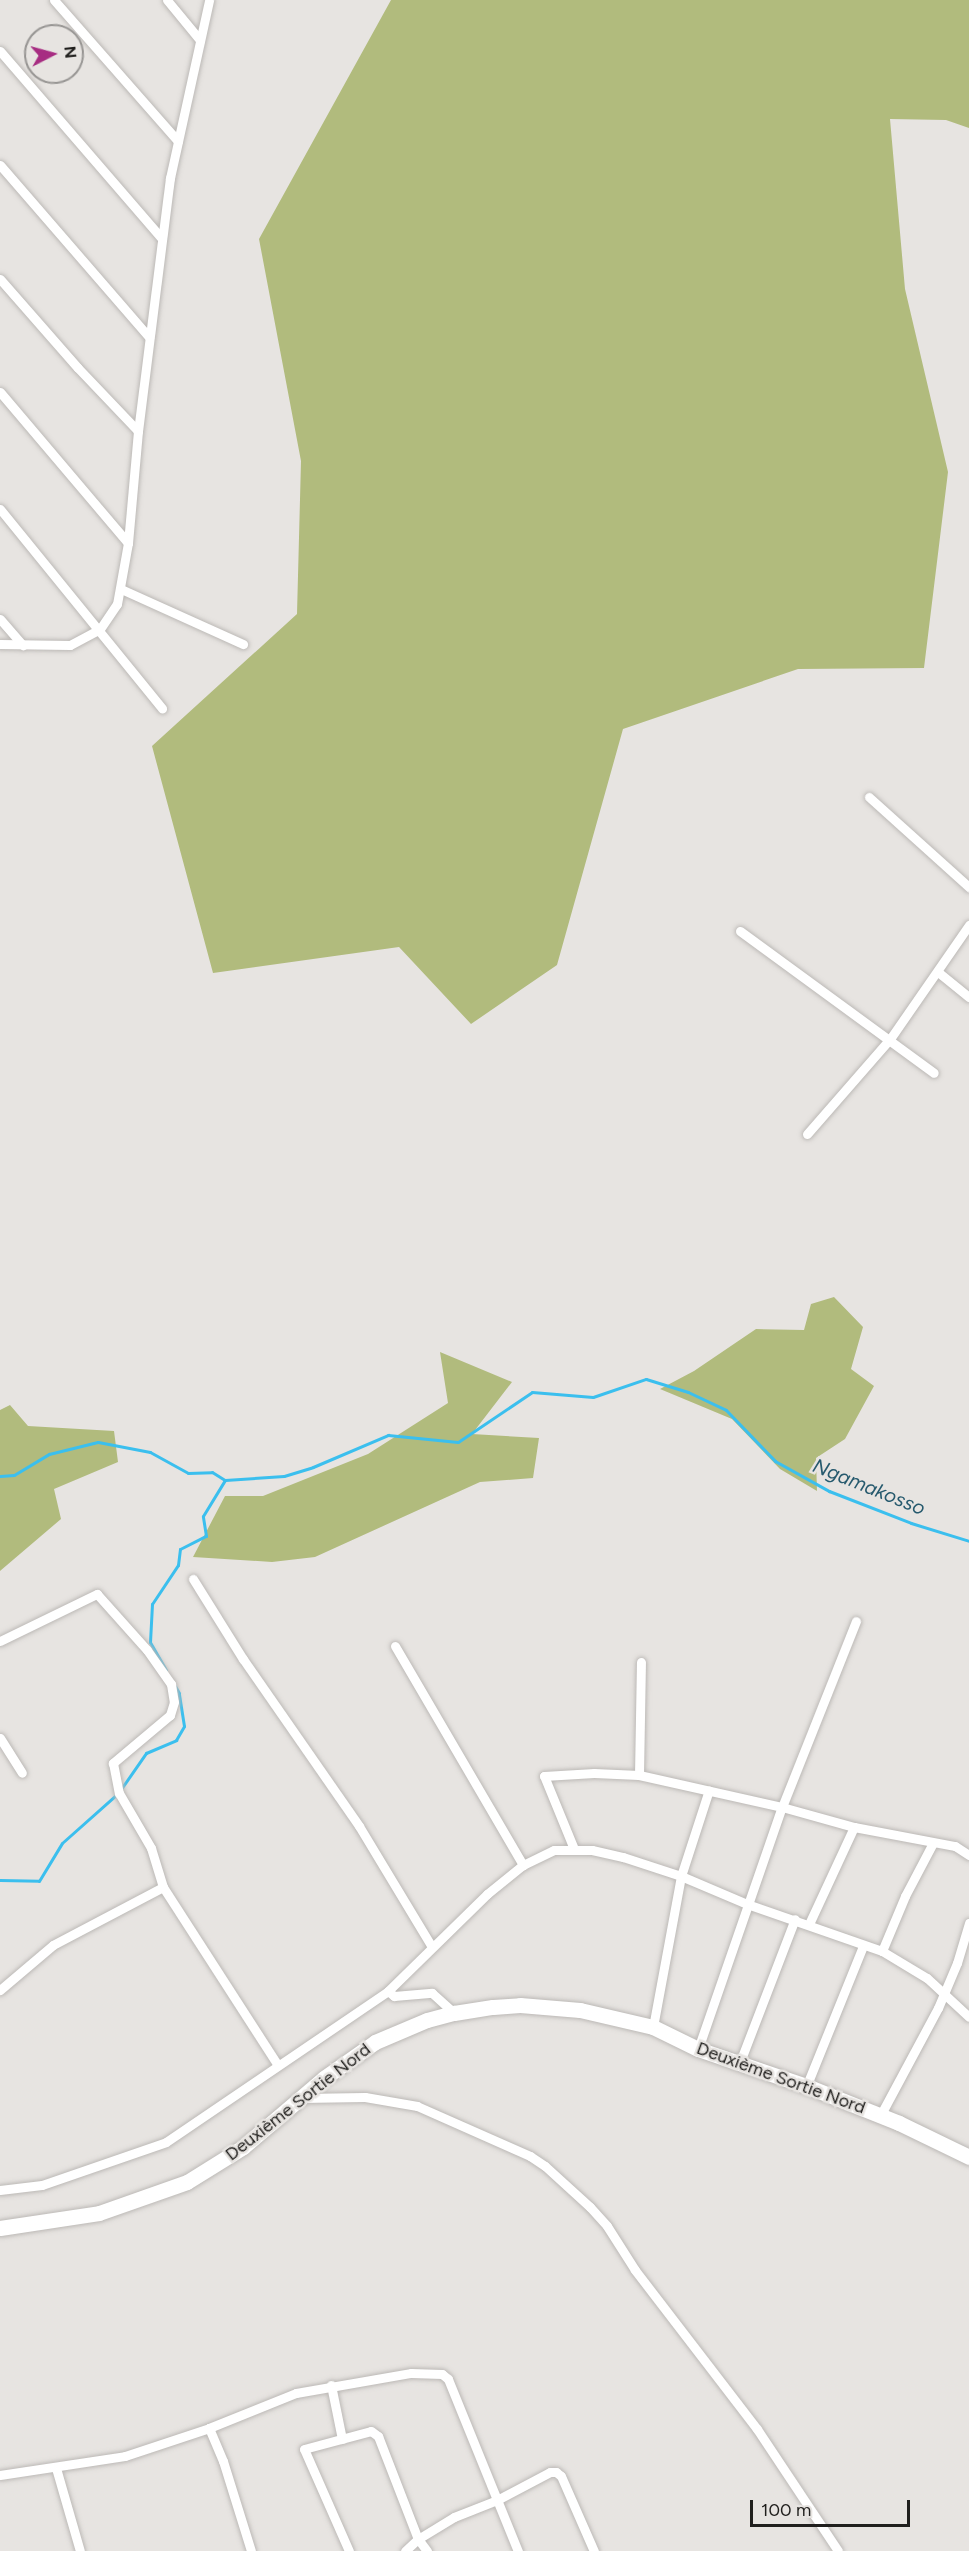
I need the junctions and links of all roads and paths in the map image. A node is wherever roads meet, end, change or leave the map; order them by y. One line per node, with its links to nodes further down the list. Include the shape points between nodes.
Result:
1 (54, 0): 6 (street)
2 (167, 0): 4 (street)
3 (209, 0): 4 (street)
4 (200, 40): 6 (street)
5 (0, 51): 8 (street)
6 (178, 141): 8 (street)
7 (0, 165): 10 (street)
8 (162, 238): 10 (street)
9 (0, 279): 12 (street)
10 (149, 337): 12 (street)
11 (0, 392): 14 (street)
12 (138, 431): 14 (street)
13 (0, 509): 17 (street)
14 (128, 543): 15 (street)
15 (121, 589): 17 (street, via 112,615); 19 (street)
16 (0, 619): 20 (street)
17 (100, 628): 20 (street, via 70,645); 21 (street)
18 (0, 644): 20 (street)
19 (243, 644)
20 (22, 645)
21 (162, 708)
22 (869, 797): 23 (street)
23 (969, 887)
24 (969, 926): 26 (street)
25 (740, 931): 28 (street)
26 (938, 972): 27 (street); 28 (street)
27 (969, 997)
28 (890, 1039): 29 (street); 30 (street)
29 (934, 1073)
30 (807, 1134)
31 (193, 1579): 53 (street, via 243,1659 359,1826)
32 (856, 1621): 40 (street)
33 (0, 1641): 47 (street, via 97,1594 147,1650 171,1684 174,1702 170,1715 112,1763 119,1793 151,1848)
34 (395, 1647): 45 (street)
35 (641, 1662): 38 (street)
36 (0, 1738): 37 (street)
37 (22, 1773)
38 (639, 1775): 39 (street); 43 (street, via 544,1776)
39 (709, 1790): 40 (street); 46 (street)
40 (782, 1807): 41 (street); 48 (street)
41 (854, 1827): 42 (street); 50 (street)
42 (933, 1843): 44 (street, via 955,1846); 54 (street)
43 (574, 1849): 45 (street, via 554,1850); 46 (street, via 623,1857)
44 (969, 1855)
45 (523, 1865): 53 (street)
46 (681, 1875): 48 (street); 60 (street)
47 (164, 1887): 55 (street, via 53,1945); 63 (street)
48 (747, 1904): 49 (street); 61 (street)
49 (795, 1919): 50 (street); 62 (street)
50 (809, 1924): 52 (street)
51 (969, 1927): 57 (street)
52 (863, 1946): 54 (street); 64 (street)
53 (432, 1947): 56 (street)
54 (882, 1951): 57 (street)
55 (0, 1990)
56 (388, 1991): 58 (street, via 394,1996 432,1993); 63 (street)
57 (944, 1994): 59 (street); 66 (street)
58 (454, 2013): 60 (main road, Deuxième Sortie Nord, via 520,2005 551,2007 606,2014); 65 (main road, Deuxième Sortie Nord, via 375,2042)
59 (969, 2017)
60 (653, 2026): 61 (main road, Deuxième Sortie Nord)
61 (698, 2049): 62 (main road, Deuxième Sortie Nord)
62 (740, 2062): 64 (main road, Deuxième Sortie Nord)
63 (277, 2064): 68 (street, via 166,2142 42,2185)
64 (806, 2087): 66 (main road, Deuxième Sortie Nord)
65 (301, 2098): 69 (main road, Deuxième Sortie Nord, via 243,2147 186,2182 99,2213); 84 (street, via 365,2097 417,2106 545,2166 607,2226 635,2270 757,2429)
66 (880, 2116): 67 (main road, Deuxième Sortie Nord)
67 (969, 2157)
68 (0, 2190)
69 (0, 2228)
70 (331, 2385): 71 (street, via 268,2403); 72 (street); 75 (street, via 411,2373 446,2375)
71 (209, 2428): 73 (street, via 125,2456); 78 (street)
72 (342, 2439): 76 (street, via 371,2431 378,2436); 79 (street, via 306,2446 303,2452)
73 (56, 2468): 74 (street); 77 (street)
74 (0, 2475)
75 (497, 2500): 76 (street, via 454,2517); 82 (street); 83 (street, via 556,2472)
76 (418, 2539): 80 (street); 81 (street)
77 (80, 2551)
78 (251, 2551)
79 (349, 2551)
80 (405, 2551)
81 (427, 2551)
82 (518, 2551)
83 (594, 2551)
84 (838, 2551)

